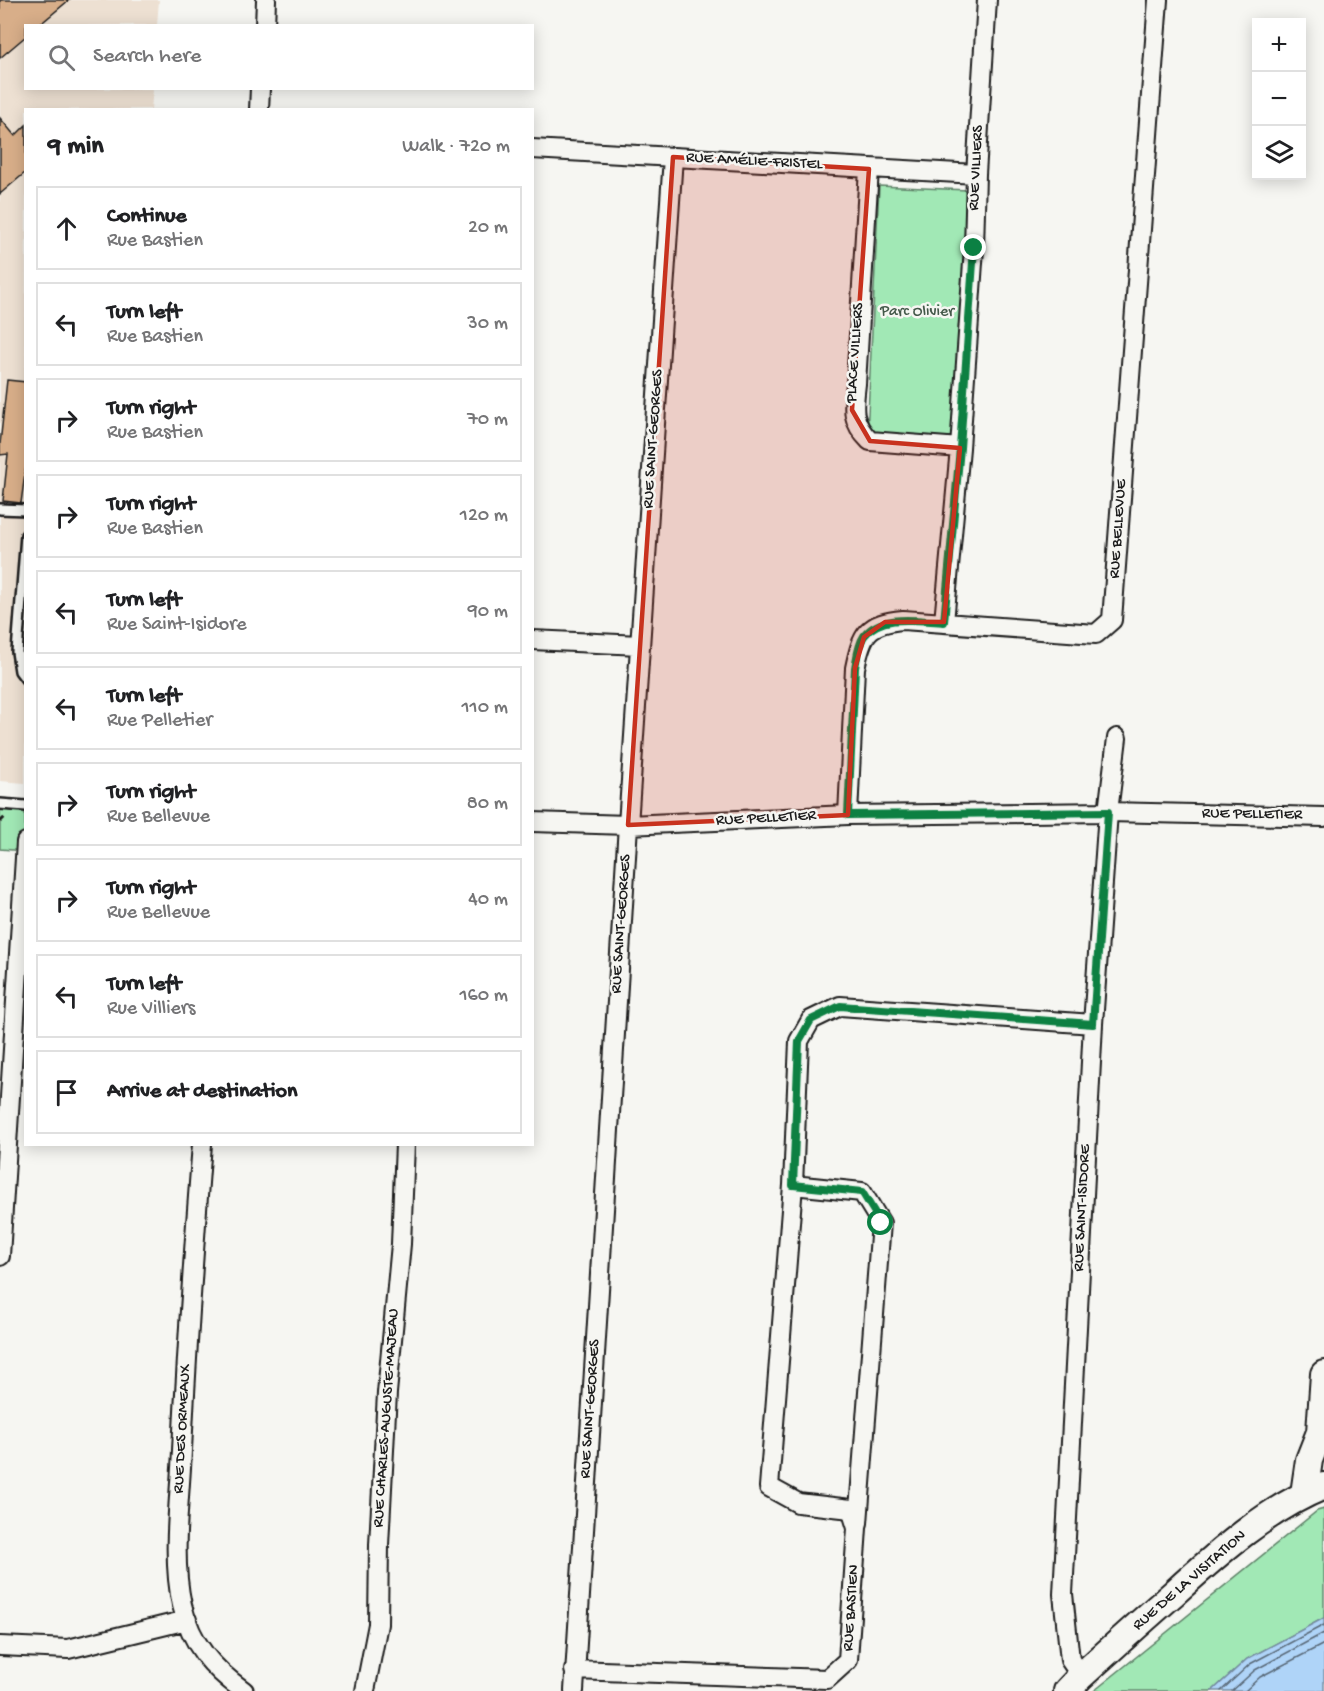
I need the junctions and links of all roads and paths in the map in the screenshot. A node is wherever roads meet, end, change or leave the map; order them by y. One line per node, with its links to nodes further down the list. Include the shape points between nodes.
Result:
1 (267, 0): 4 (street)
2 (987, 0): 10 (street, RUE VILLIERS)
3 (1158, 0): 15 (street, RUE BELLEVUE, via 1112,620 1096,634)
4 (265, 24)
5 (260, 90): 6 (street)
6 (259, 108)
7 (534, 149): 8 (street, RUE AMÉLIE-FRISTEL)
8 (673, 157): 9 (street, RUE AMÉLIE-FRISTEL); 17 (street, RUE SAINT-GEORGES)
9 (869, 169): 10 (street, RUE AMÉLIE-FRISTEL); 11 (street, PLACE VILLIERS, via 852,410 855,420 870,441)
10 (976, 174): 11 (street, RUE VILLIERS)
11 (960, 448): 15 (street, RUE VILLIERS)
12 (0, 509): 13 (lane)
13 (24, 510)
14 (24, 561): 18 (lane, via 17,652)
15 (944, 622): 23 (street, RUE BELLEVUE, via 885,622 864,637 855,668)
16 (534, 640): 17 (street)
17 (640, 645): 28 (street, RUE SAINT-GEORGES)
18 (24, 676)
19 (1117, 738): 22 (street, RUE SAINT-ISIDORE)
20 (0, 804): 21 (lane)
21 (24, 806)
22 (1108, 812): 23 (street, RUE PELLETIER); 25 (street, RUE PELLETIER); 30 (street, RUE SAINT-ISIDORE)
23 (848, 815): 28 (street, RUE PELLETIER)
24 (6, 816): 26 (path)
25 (1324, 817)
26 (0, 822)
27 (534, 822): 28 (street, RUE PELLETIER)
28 (628, 825): 42 (street, RUE SAINT-GEORGES)
29 (24, 873): 34 (street)
30 (1093, 1024): 33 (street, via 840,1006 811,1020 799,1041); 43 (street, RUE SAINT-ISIDORE, via 1063,1594)
31 (202, 1146): 40 (street, RUE DES ORMEAUX, via 177,1556)
32 (405, 1146): 45 (street, RUE CHARLES-AUGUSTE-MAJEAU, via 401,1244 387,1394 378,1624)
33 (793, 1185): 39 (street, via 769,1487 798,1503 851,1509); 39 (street, RUE BASTIEN, via 862,1192 881,1223)
34 (1, 1235): 35 (street)
35 (0, 1256)
36 (1324, 1374): 37 (main road)
37 (1322, 1436): 38 (main road, via 1309,1460)
38 (1314, 1490): 43 (main road, RUE DE LA VISITATION, via 1216,1555)
39 (857, 1528): 42 (street, RUE BASTIEN, via 848,1660 828,1679)
40 (187, 1620): 41 (street, via 68,1649); 44 (street, RUE DES ORMEAUX, via 196,1646 218,1671)
41 (0, 1646)
42 (574, 1670): 46 (street, RUE SAINT-GEORGES)
43 (1074, 1683)
44 (244, 1691)
45 (365, 1691)
46 (574, 1691)

